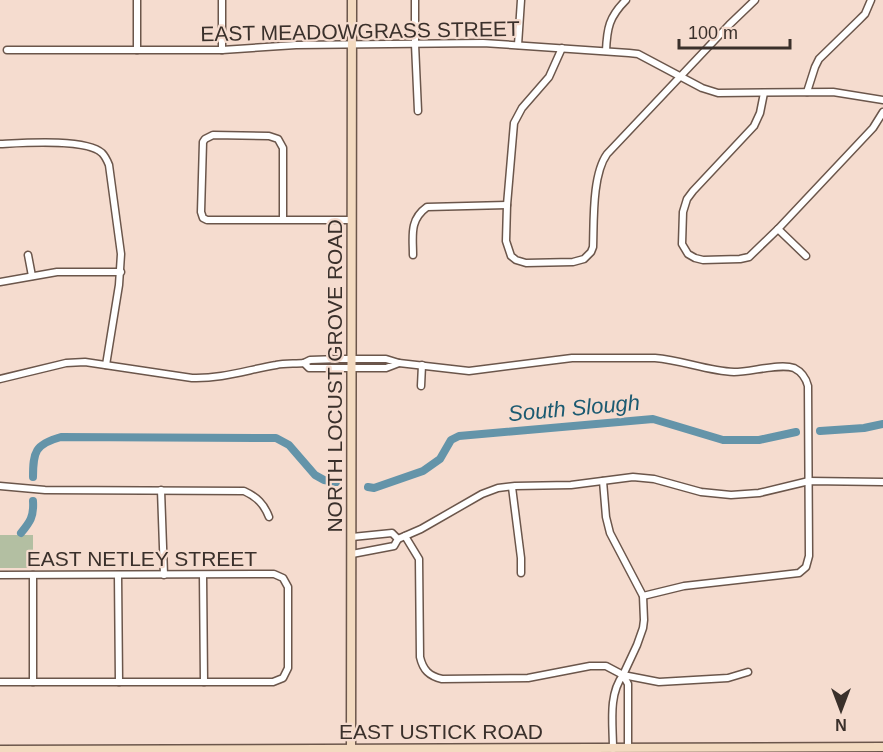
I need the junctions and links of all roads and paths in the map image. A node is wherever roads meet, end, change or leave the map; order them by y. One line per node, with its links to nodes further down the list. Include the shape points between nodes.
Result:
1 (137, 0): 14 (street)
2 (222, 0): 15 (street)
3 (352, 0): 10 (main road, NORTH LOCUST GROVE ROAD)
4 (415, 0): 9 (street)
5 (521, 0): 11 (street)
6 (626, 0): 16 (street, via 609,25)
7 (755, 0): 17 (street)
8 (871, 0): 19 (street, via 859,21 819,59)
9 (415, 44): 10 (street, EAST MEADOWGRASS STREET); 11 (street, EAST MEADOWGRASS STREET); 21 (street)
10 (352, 45): 15 (street, EAST MEADOWGRASS STREET); 26 (main road, NORTH LOCUST GROVE ROAD)
11 (518, 45): 12 (street, EAST MEADOWGRASS STREET)
12 (562, 48): 16 (street, EAST MEADOWGRASS STREET); 24 (street, via 549,77 514,123)
13 (7, 50): 14 (street, EAST MEADOWGRASS STREET)
14 (137, 50): 15 (street, EAST MEADOWGRASS STREET)
15 (222, 50)
16 (606, 51): 17 (street, EAST MEADOWGRASS STREET, via 638,54)
17 (680, 76): 18 (street, EAST MEADOWGRASS STREET, via 718,93); 24 (street, via 602,161 597,178 593,247 588,256 573,262 526,263 513,258 506,241)
18 (764, 93): 19 (street, EAST MEADOWGRASS STREET); 27 (street, via 754,126 687,199 682,244 695,258 740,259 748,257)
19 (807, 93): 20 (street, EAST MEADOWGRASS STREET, via 832,92)
20 (883, 100)
21 (418, 111)
22 (883, 112): 27 (street, via 879,122)
23 (0, 144): 31 (street, via 44,141 101,152 109,165)
24 (507, 205): 29 (street, via 427,207 415,219)
25 (283, 220): 25 (street, via 281,142 269,135 213,135 205,139 203,218); 26 (street)
26 (352, 220): 34 (main road, NORTH LOCUST GROVE ROAD)
27 (778, 229): 30 (street)
28 (28, 255): 32 (street)
29 (413, 255)
30 (806, 256)
31 (121, 272): 32 (street); 35 (street)
32 (32, 276): 33 (street)
33 (0, 282)
34 (352, 364): 35 (street, via 309,368 304,363 278,364 208,379); 36 (street, via 386,368 399,363); 46 (main road, NORTH LOCUST GROVE ROAD)
35 (106, 365): 37 (street, via 66,363)
36 (422, 365): 38 (street); 40 (street, via 469,371 565,358 655,358 723,371 793,368 801,372 808,386)
37 (0, 379)
38 (421, 386)
39 (603, 481): 40 (street, via 645,477 701,492 731,495); 43 (street); 55 (street, via 610,533)
40 (809, 481): 41 (street); 55 (street, via 809,556 807,567 799,573 684,586)
41 (883, 482)
42 (0, 486): 44 (street)
43 (512, 487): 47 (street, via 482,494); 49 (street)
44 (161, 490): 45 (street, via 244,491 260,501); 53 (street)
45 (268, 517)
46 (352, 537): 47 (street, via 392,533); 48 (main road, NORTH LOCUST GROVE ROAD)
47 (401, 537): 48 (street, via 394,546); 57 (street, via 419,559 420,657 427,673 442,679 519,679 606,666)
48 (352, 554): 69 (main road, NORTH LOCUST GROVE ROAD)
49 (521, 573)
50 (0, 575): 51 (street, EAST NETLEY STREET)
51 (33, 575): 52 (street, EAST NETLEY STREET); 59 (street)
52 (118, 575): 53 (street, EAST NETLEY STREET); 60 (street)
53 (164, 575): 54 (street, EAST NETLEY STREET)
54 (203, 575): 61 (street); 61 (street, EAST NETLEY STREET, via 274,574 283,578 288,587 288,668 283,678 273,682)
55 (643, 596): 57 (street, via 640,637)
56 (748, 672): 57 (street, via 728,678 658,682)
57 (622, 675): 63 (street, via 628,684); 64 (street, via 616,683 613,702)
58 (0, 682): 59 (street)
59 (33, 682): 60 (street)
60 (119, 682): 61 (street)
61 (204, 682)
62 (883, 747): 67 (main road, EAST USTICK ROAD)
63 (628, 748): 64 (main road, EAST USTICK ROAD); 66 (main road, EAST USTICK ROAD)
64 (613, 749): 69 (main road, EAST USTICK ROAD)
65 (0, 750): 68 (main road, EAST USTICK ROAD)
66 (757, 750): 67 (main road, EAST USTICK ROAD)
67 (862, 750)
68 (101, 751): 69 (main road, EAST USTICK ROAD)
69 (351, 751)

